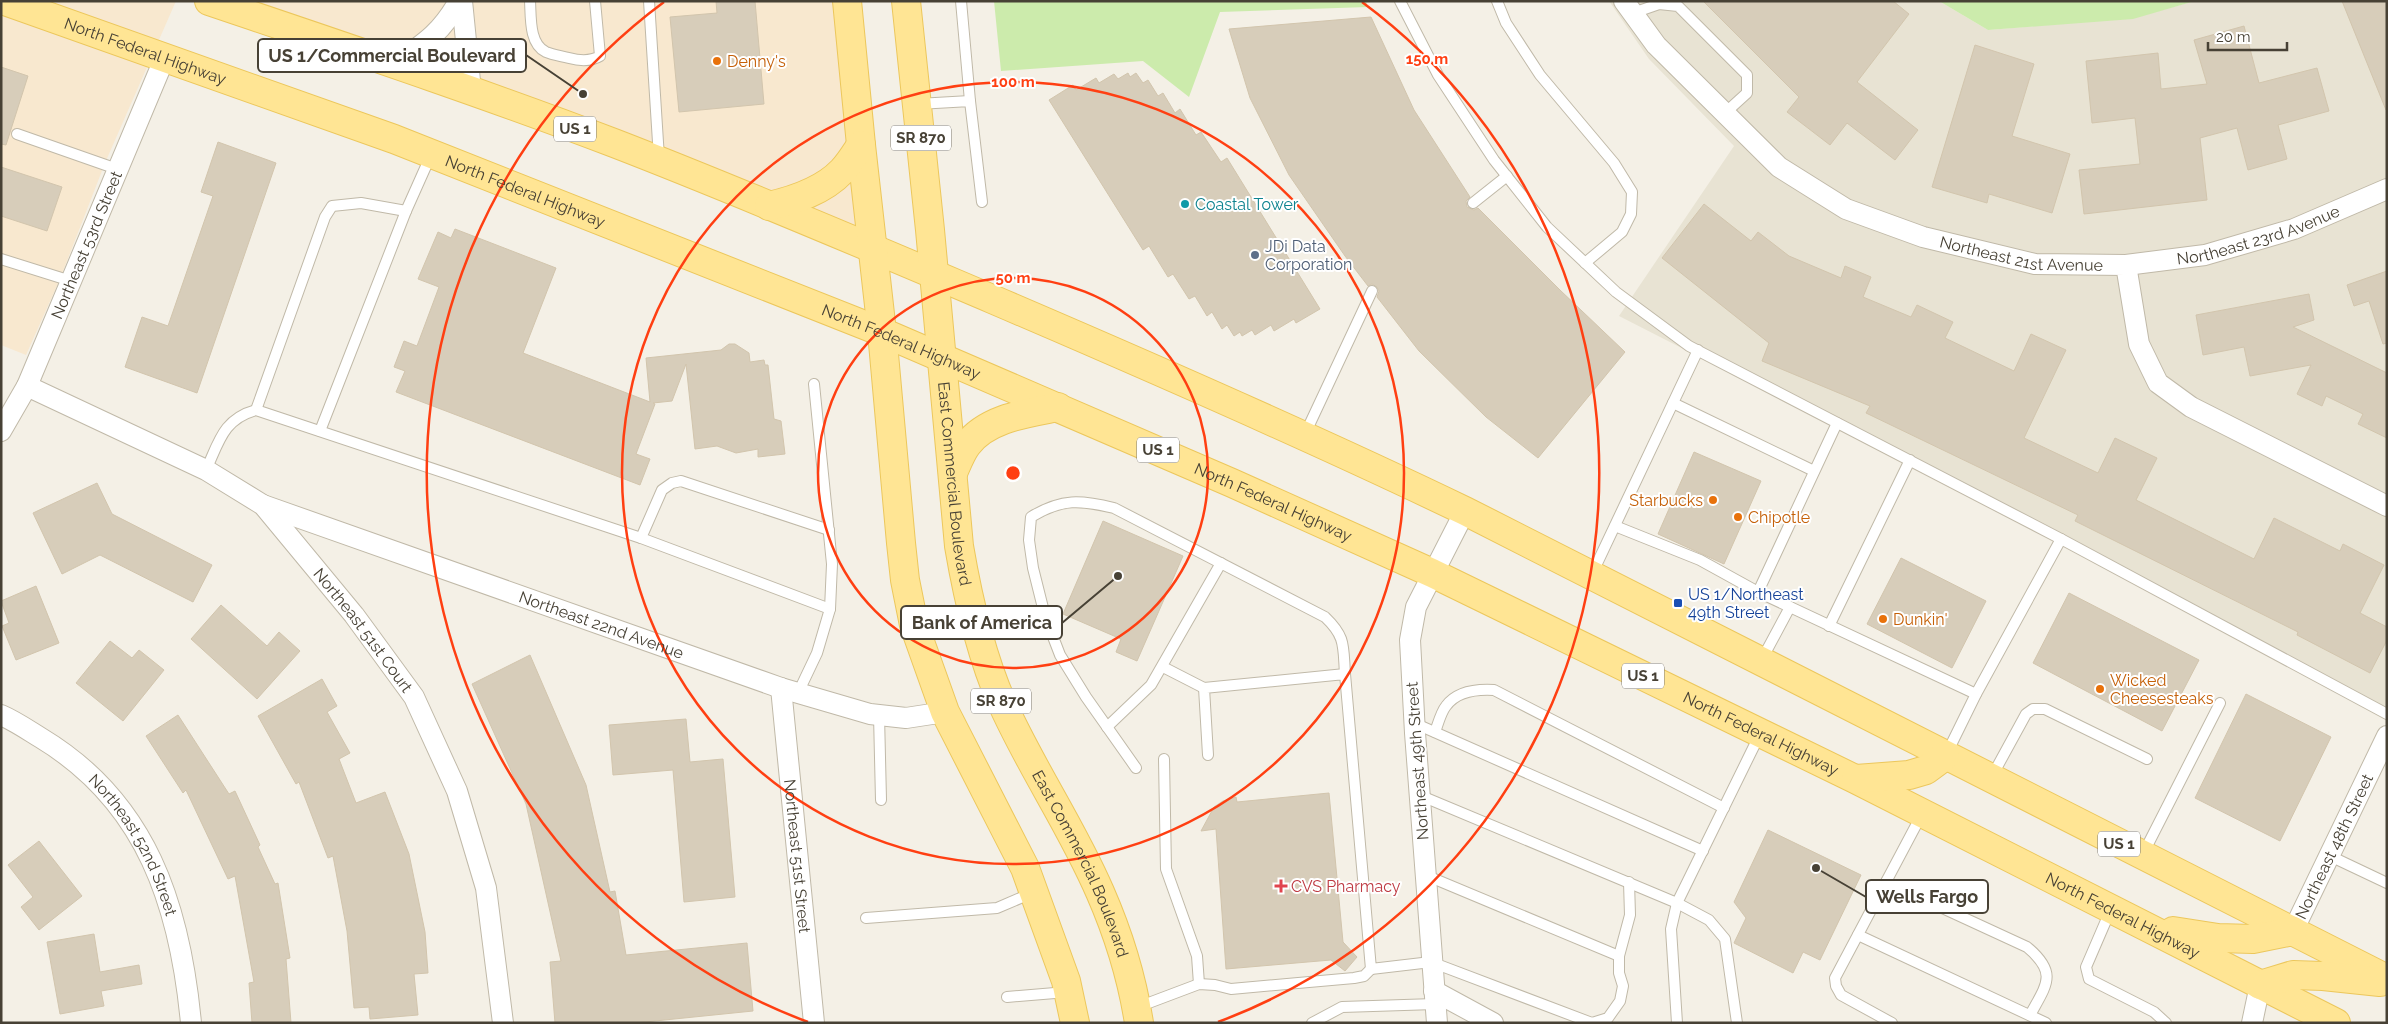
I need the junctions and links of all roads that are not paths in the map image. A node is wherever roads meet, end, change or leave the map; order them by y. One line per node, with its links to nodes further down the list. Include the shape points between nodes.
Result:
1 (5, 1): 13 (main road, North Federal Highway / US 1)
2 (209, 1): 14 (main road, US 1)
3 (461, 1): 14 (street, via 433,37); 15 (street)
4 (530, 1): 5 (lane, via 537,43 545,51 578,61 600,56)
5 (595, 1)
6 (649, 1): 22 (lane)
7 (847, 1): 20 (main road, SR 870)
8 (906, 1): 17 (main road, East Commercial Boulevard / SR 870)
9 (961, 1): 16 (lane)
10 (1400, 1): 24 (lane, via 1438,75)
11 (1497, 1): 32 (lane, via 1506,23 1540,75 1614,162 1632,192 1631,214 1622,232)
12 (1628, 7): 18 (street, Northeast 21st Avenue, via 1656,45); 18 (lane, via 1678,6 1747,74 1747,93)
13 (165, 57): 21 (main road, North Federal Highway / US 1); 23 (street, Northeast 53rd Street)
14 (395, 64): 15 (main road, US 1)
15 (471, 91): 22 (main road, US 1)
16 (970, 101): 17 (lane); 26 (lane)
17 (917, 104): 34 (main road, East Commercial Boulevard / SR 870)
18 (1725, 113): 33 (street, Northeast 21st Avenue, via 1779,167 1846,209 1924,237 2035,264)
19 (17, 134): 23 (lane)
20 (861, 146): 28 (main road, via 842,172 819,188 796,200); 30 (main road, SR 870)
21 (432, 154): 29 (lane); 37 (main road, North Federal Highway / US 1)
22 (660, 162): 28 (main road, US 1)
23 (117, 169): 35 (street, Northeast 53rd Street)
24 (1507, 176): 27 (lane); 32 (lane, via 1547,227)
25 (2387, 189): 33 (street, Northeast 23rd Avenue, via 2294,229 2205,255)
26 (982, 202)
27 (1473, 202)
28 (769, 206): 30 (main road, US 1)
29 (406, 211): 44 (lane, via 361,203 332,206 325,217); 47 (lane)
30 (873, 247): 34 (main road, US 1); 37 (main road, SR 870)
31 (1, 259): 35 (lane)
32 (1585, 263): 38 (lane, via 1616,292)
33 (2126, 265): 54 (street, Northeast 21st Avenue, via 2139,344 2158,383 2191,407)
34 (934, 275): 39 (main road, East Commercial Boulevard / SR 870); 48 (main road, US 1)
35 (71, 281): 41 (street, Northeast 53rd Street)
36 (1372, 292): 48 (lane)
37 (882, 332): 39 (main road, North Federal Highway / US 1); 74 (main road, SR 870, via 905,580 914,625)
38 (1698, 350): 42 (lane); 45 (lane)
39 (942, 357): 43 (main road, North Federal Highway / US 1); 52 (main road, East Commercial Boulevard / SR 870)
40 (814, 384): 57 (lane)
41 (27, 386): 46 (street, Northeast 53rd Street); 50 (street, Northeast 51st Court)
42 (1673, 403): 51 (lane); 56 (lane)
43 (1058, 407): 52 (main road, via 1018,414 989,427 967,445); 61 (main road, North Federal Highway / US 1)
44 (256, 410): 47 (lane); 50 (lane, via 241,414 226,426)
45 (1837, 423): 49 (lane); 51 (lane)
46 (1, 431)
47 (320, 431): 58 (lane)
48 (1305, 435): 55 (main road, US 1)
49 (1910, 460): 59 (lane); 66 (lane)
50 (206, 470): 53 (street, Northeast 51st Court)
51 (1814, 471): 63 (lane)
52 (953, 473): 118 (main road, East Commercial Boulevard / SR 870, via 967,592 981,647 1002,702 1100,891 1122,951)
53 (263, 505): 71 (street, Northeast 22nd Avenue); 121 (street, Northeast 51st Court, via 354,615 414,696 457,792 486,888)
54 (2387, 506)
55 (1465, 511): 61 (street, Northeast 49th Street); 62 (main road, US 1)
56 (1616, 526): 62 (lane); 63 (lane, via 1700,560)
57 (829, 530): 58 (lane, via 681,481 662,490); 65 (lane, via 832,564)
58 (641, 538): 65 (lane)
59 (2061, 539): 72 (lane); 75 (lane)
60 (1221, 563): 68 (lane); 69 (lane, via 1325,617 1339,630); 79 (lane, via 1114,508 1084,501 1063,502 1031,517 1028,540 1045,616 1060,655)
61 (1432, 573): 78 (street, Northeast 49th Street, via 1416,607 1410,640); 81 (main road, North Federal Highway / US 1)
62 (1592, 575): 67 (main road, US 1)
63 (1758, 592): 64 (lane)
64 (1790, 607): 66 (lane); 67 (lane)
65 (830, 610): 71 (lane, via 817,653)
66 (1830, 626): 72 (lane)
67 (1761, 662): 84 (main road, US 1)
68 (1163, 667): 70 (lane); 79 (lane, via 1151,685)
69 (1345, 674): 70 (lane); 110 (lane)
70 (1204, 688): 83 (lane)
71 (790, 691): 77 (street, Northeast 22nd Avenue); 122 (street, Northeast 51st Street)
72 (1976, 694): 84 (lane)
73 (2220, 703): 95 (lane)
74 (945, 712): 77 (street, Northeast 22nd Avenue, via 906,718); 101 (main road, SR 870, via 1025,868)
75 (2387, 714)
76 (1, 715): 120 (street, Northeast 52nd Street, via 64,752 106,790 139,832 166,891 186,976)
77 (879, 715): 91 (lane)
78 (1414, 723): 80 (lane); 90 (street, Northeast 49th Street)
79 (1107, 727): 87 (lane)
80 (1435, 732): 92 (lane, via 1445,706 1456,698 1469,691 1494,690); 94 (lane)
81 (1760, 733): 88 (main road, North Federal Highway / US 1); 92 (lane)
82 (2387, 736): 96 (street, Northeast 48th Street)
83 (1208, 755)
84 (1945, 756): 88 (main road, via 1926,770 1908,775); 89 (main road, US 1)
85 (1164, 759): 113 (lane, via 1166,869 1198,956)
86 (2147, 759): 89 (lane, via 2045,709 2033,709 2026,714)
87 (1136, 768)
88 (1854, 779): 93 (main road, North Federal Highway / US 1)
89 (1991, 779): 95 (main road, US 1)
90 (1419, 795): 97 (street, Northeast 49th Street); 98 (lane)
91 (881, 800)
92 (1724, 808): 94 (lane)
93 (1922, 813): 99 (lane); 103 (main road, North Federal Highway / US 1)
94 (1703, 851): 102 (lane)
95 (2142, 855): 106 (main road, US 1)
96 (2330, 856): 100 (lane); 106 (street, Northeast 48th Street)
97 (1425, 875): 108 (lane); 109 (street, Northeast 49th Street)
98 (1629, 882): 102 (lane); 108 (lane, via 1630,915)
99 (1886, 882): 107 (lane); 119 (lane, via 2027,947 2041,959 2047,969 2048,983)
100 (2387, 883)
101 (1033, 892): 104 (lane, via 998,908); 115 (main road, SR 870)
102 (1677, 903): 126 (lane, via 1671,929); 127 (lane, via 1709,920 1725,939)
103 (2112, 909): 105 (main road, North Federal Highway / US 1); 130 (lane, via 2086,967 2089,979 2154,1012)
104 (866, 918)
105 (2149, 928): 106 (main road, via 2218,938 2253,939); 114 (main road, North Federal Highway / US 1)
106 (2293, 931): 111 (main road, US 1)
107 (1858, 935): 119 (lane); 128 (lane, via 1836,978 1836,986 1840,995)
108 (1619, 956): 109 (lane, via 1623,986 1620,1001 1608,1018 1592,1023)
109 (1431, 962): 110 (lane); 117 (street, Northeast 49th Street)
110 (1371, 969): 113 (lane, via 1364,976 1354,978 1231,989)
111 (2387, 979)
112 (2387, 983): 114 (main road, via 2293,975)
113 (1199, 984): 118 (lane)
114 (2260, 985): 131 (street); 132 (main road, North Federal Highway / US 1)
115 (1068, 992): 116 (lane); 123 (main road, SR 870)
116 (1007, 997)
117 (1435, 1006): 124 (lane, via 1342,1007); 125 (street)
118 (1138, 1015)
119 (2030, 1015): 129 (lane)
120 (191, 1023)
121 (503, 1023)
122 (814, 1023)
123 (1075, 1023)
124 (1312, 1023)
125 (1493, 1023)
126 (1677, 1023)
127 (1737, 1023)
128 (1892, 1023)
129 (2046, 1023)
130 (2166, 1023)
131 (2252, 1023)
132 (2336, 1023)

